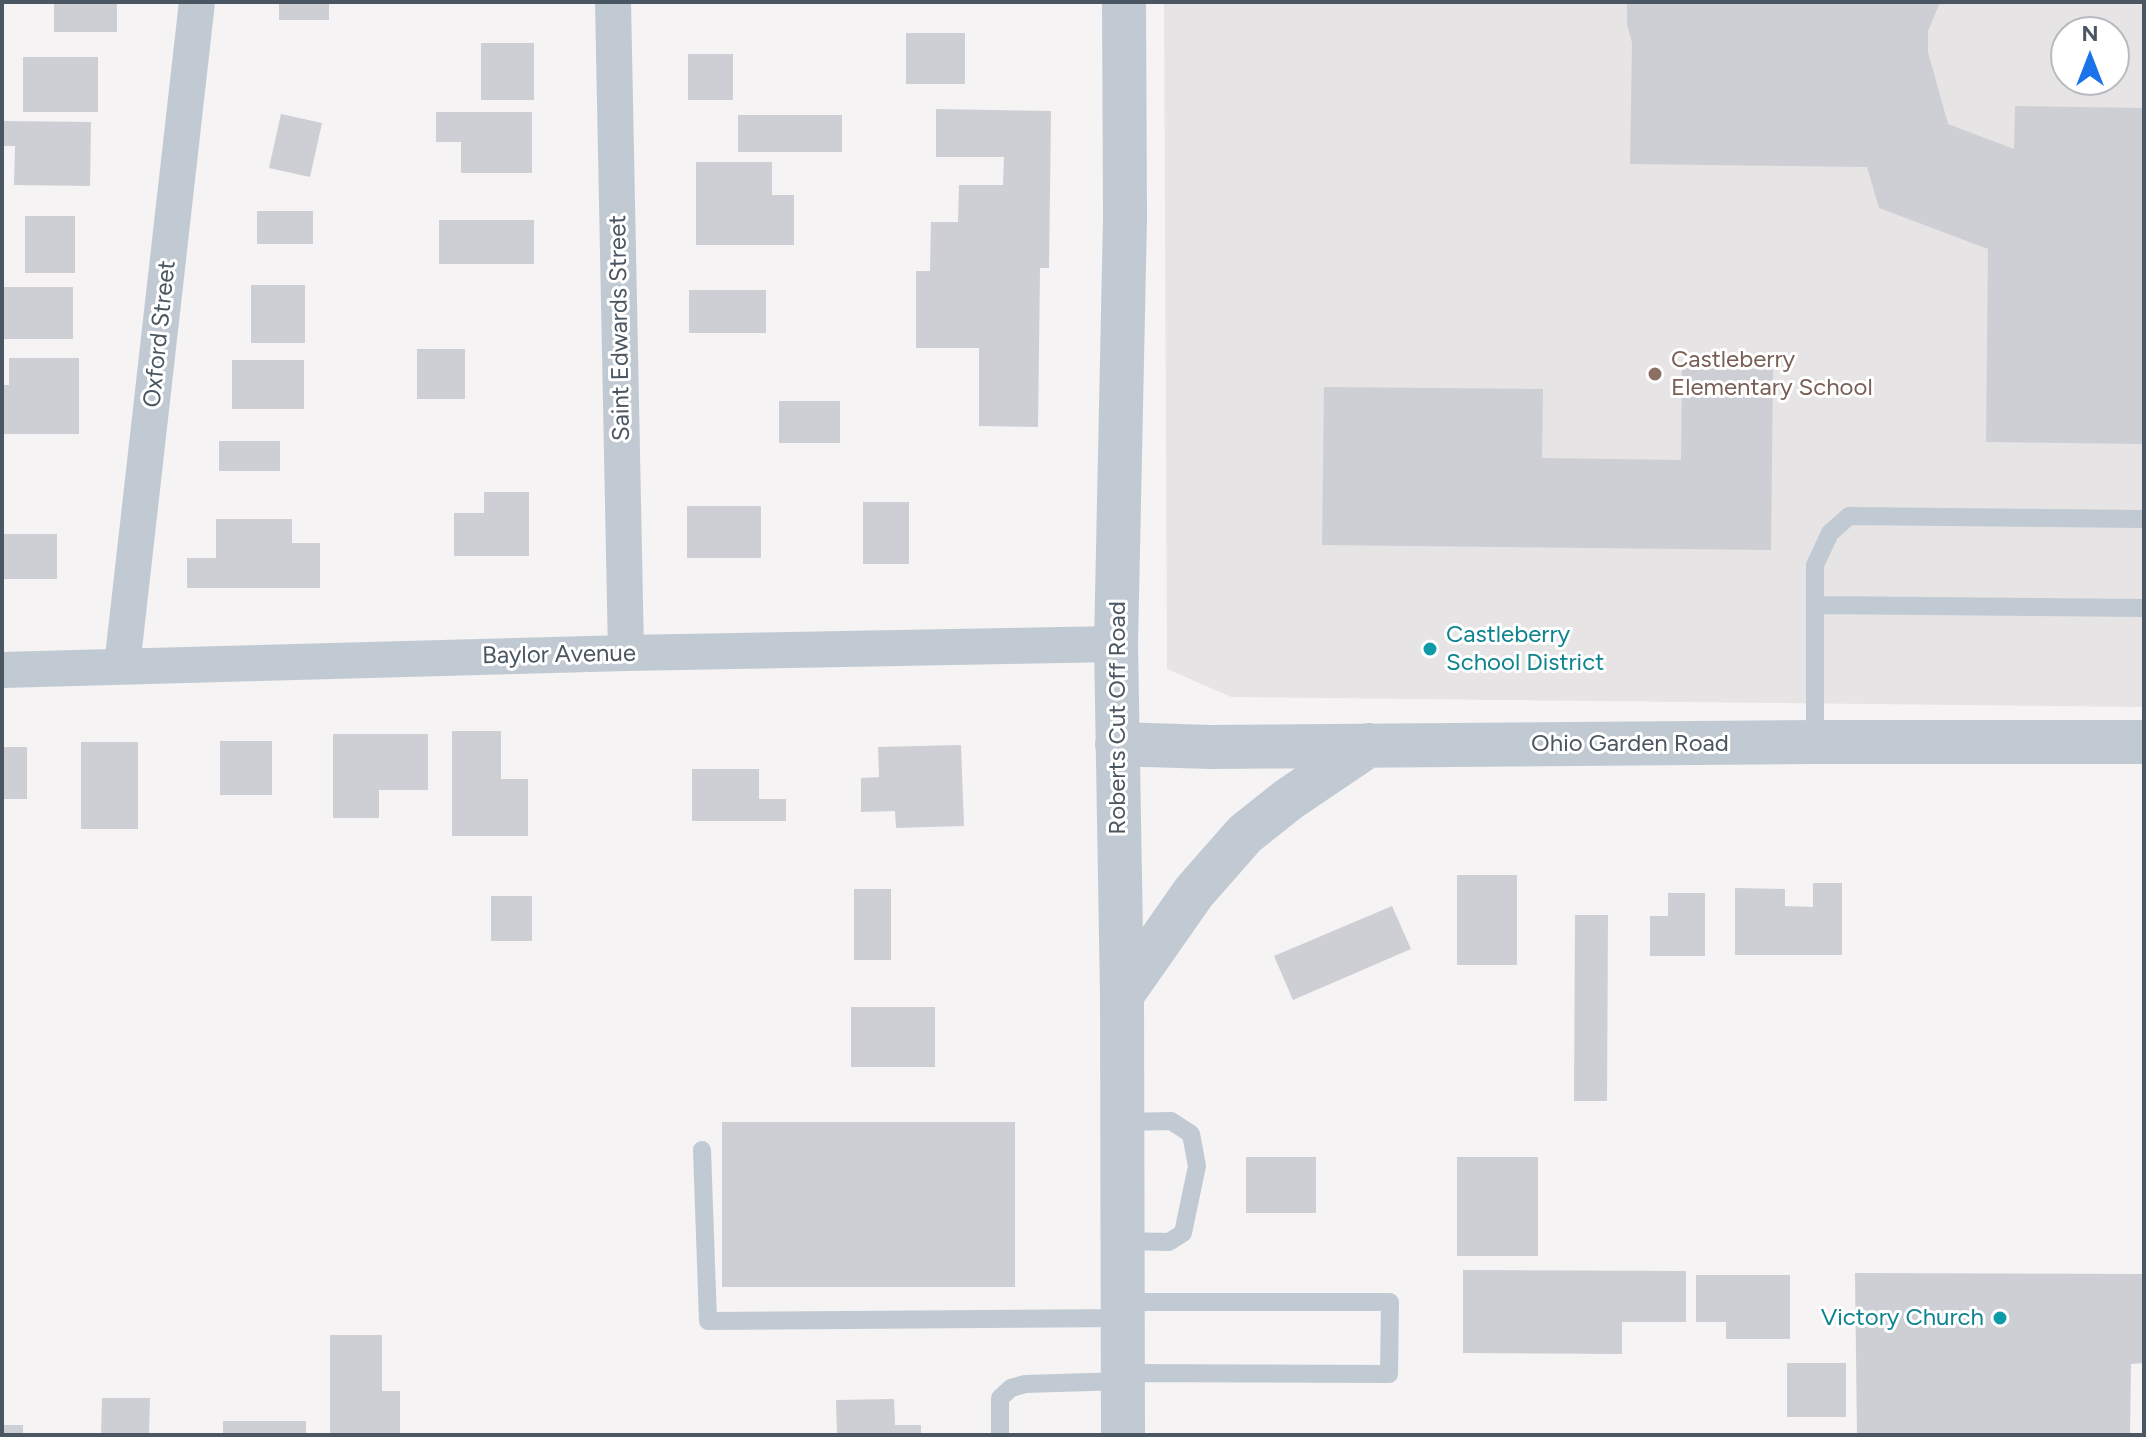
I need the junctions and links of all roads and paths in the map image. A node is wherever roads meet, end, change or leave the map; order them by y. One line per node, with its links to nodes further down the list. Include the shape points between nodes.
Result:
1 (197, 2): 9 (street, Oxford Street)
2 (613, 2): 8 (street, Saint Edwards Street)
3 (1124, 2): 7 (street, Roberts Cut Off Road)
4 (2144, 519): 5 (lane, via 1849,516 1830,533 1815,565)
5 (1815, 605): 6 (lane); 11 (lane)
6 (2144, 608)
7 (1116, 644): 8 (street, Baylor Avenue); 13 (street, Roberts Cut Off Road)
8 (626, 653): 9 (street, Baylor Avenue)
9 (122, 666): 10 (street, Baylor Avenue)
10 (2, 670)
11 (1815, 742): 12 (street, Ohio Garden Road); 14 (street, Ohio Garden Road)
12 (2144, 742)
13 (1117, 744): 14 (street, Ohio Garden Road); 15 (street, Roberts Cut Off Road)
14 (1369, 745): 15 (street, via 1245,834 1194,892)
15 (1122, 995): 16 (street, Roberts Cut Off Road)
16 (1122, 1122): 18 (street, Roberts Cut Off Road); 18 (lane, via 1171,1121 1191,1134 1197,1166 1183,1233 1169,1242)
17 (702, 1150): 19 (lane, via 708,1321)
18 (1123, 1241): 19 (street, Roberts Cut Off Road)
19 (1123, 1310): 20 (street, Roberts Cut Off Road); 20 (lane, via 1390,1302 1389,1374)
20 (1123, 1377): 21 (lane, via 1011,1388 1000,1398); 22 (street, Roberts Cut Off Road)
21 (1000, 1435)
22 (1123, 1435)

